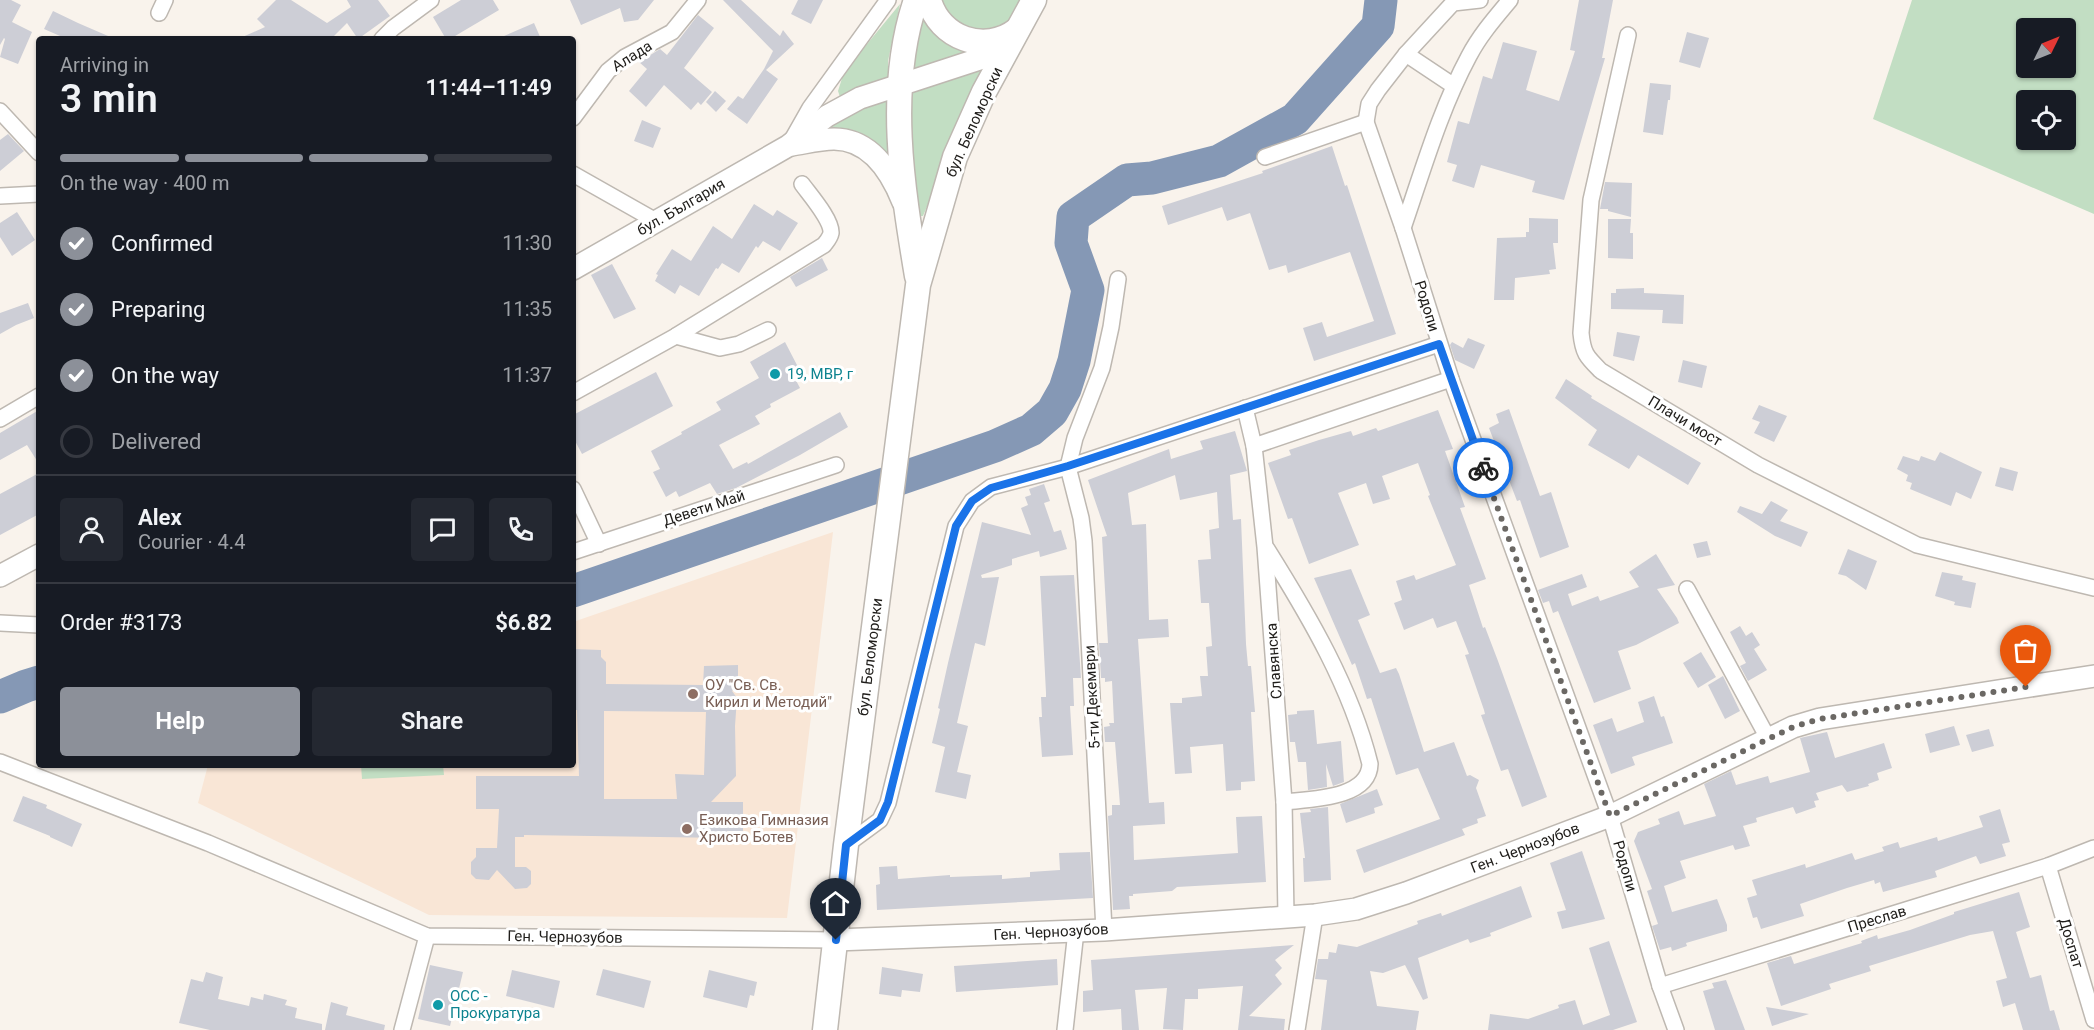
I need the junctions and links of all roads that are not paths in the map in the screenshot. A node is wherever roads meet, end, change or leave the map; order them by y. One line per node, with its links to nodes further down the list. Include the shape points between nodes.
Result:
1 (431, 0): 10 (street)
2 (698, 0): 15 (street, Алада, via 672,32 625,57 608,71)
3 (916, 0): 12 (main road, бул. Беломорски, via 906,36)
4 (929, 0): 8 (main road, via 943,27 975,42 1005,38)
5 (1480, 0): 11 (street, via 1454,3)
6 (1510, 0): 13 (street, via 1486,28)
7 (881, 3): 17 (street)
8 (1023, 19): 12 (street, бул. България); 29 (main road, бул. Беломорски, via 955,157)
9 (1628, 35): 47 (street, Плачи мост, via 1591,200 1581,333 1582,348 1589,359 1602,371 1758,465 1917,545)
10 (385, 36)
11 (1406, 54): 13 (street); 16 (street, via 1378,90)
12 (900, 84): 17 (street, бул. България, via 843,105); 24 (main road, бул. Беломорски)
13 (1454, 86): 26 (street)
14 (0, 111): 18 (street)
15 (576, 114)
16 (1366, 122): 19 (street); 26 (street, Родопи)
17 (788, 146): 24 (street, бул. България, via 835,139 862,147 884,166); 25 (street, бул. България)
18 (36, 150)
19 (1265, 158)
20 (576, 176): 25 (street)
21 (802, 184): 31 (street, via 830,223 830,238)
22 (36, 194): 23 (street)
23 (0, 196)
24 (906, 207): 29 (main road, бул. Беломорски)
25 (656, 221): 27 (street, бул. България)
26 (1402, 228): 32 (street, Родопи)
27 (576, 267)
28 (1118, 279): 40 (street, via 1102,368 1074,438)
29 (918, 285): 56 (main road, бул. Беломорски)
30 (768, 330): 31 (street, via 740,344 720,348)
31 (676, 336): 34 (street)
32 (1439, 344): 33 (street, Родопи); 36 (street)
33 (1451, 380): 38 (street); 55 (street, Родопи)
34 (576, 391)
35 (36, 398): 37 (street)
36 (1245, 408): 38 (street, Славянска); 40 (street)
37 (0, 419)
38 (1254, 446): 43 (street, Славянска)
39 (836, 465): 42 (street, Девети Май)
40 (1068, 466): 56 (street, via 991,488 964,511 956,526 888,802 880,820); 61 (street, 5-ти Декември, via 1084,541)
41 (576, 495): 42 (street)
42 (599, 544): 44 (street, Девети Май)
43 (1265, 547): 54 (street, Славянска); 54 (street, via 1302,604 1336,670 1370,764 1370,771 1356,788)
44 (576, 551)
45 (36, 557): 46 (street)
46 (0, 577)
47 (2094, 588)
48 (1687, 589): 52 (street)
49 (0, 623): 50 (street)
50 (36, 625)
51 (2094, 676): 52 (street, Ген. Чернозубов, via 1820,719)
52 (1768, 740): 55 (street, Ген. Чернозубов)
53 (0, 762): 63 (street, Ген. Чернозубов, via 208,843)
54 (1284, 802): 60 (street, Славянска)
55 (1610, 816): 59 (street, Ген. Чернозубов, via 1406,893 1356,909); 65 (street, Родопи)
56 (846, 845): 64 (main road, бул. Беломорски)
57 (2094, 848): 58 (street, Преслав)
58 (2048, 866): 65 (street, Преслав); 66 (street, Доспат)
59 (1315, 915): 60 (street, Ген. Чернозубов); 70 (street)
60 (1286, 916): 61 (street, Ген. Чернозубов)
61 (1104, 930): 62 (street, Ген. Чернозубов)
62 (1076, 931): 64 (street, Ген. Чернозубов); 69 (street)
63 (427, 936): 64 (street, Ген. Чернозубов); 67 (street)
64 (836, 940): 68 (main road, бул. Беломорски)
65 (1660, 986): 71 (street, Родопи)
66 (2094, 1020)
67 (402, 1030)
68 (825, 1030)
69 (1065, 1030)
70 (1297, 1030)
71 (1676, 1030)

